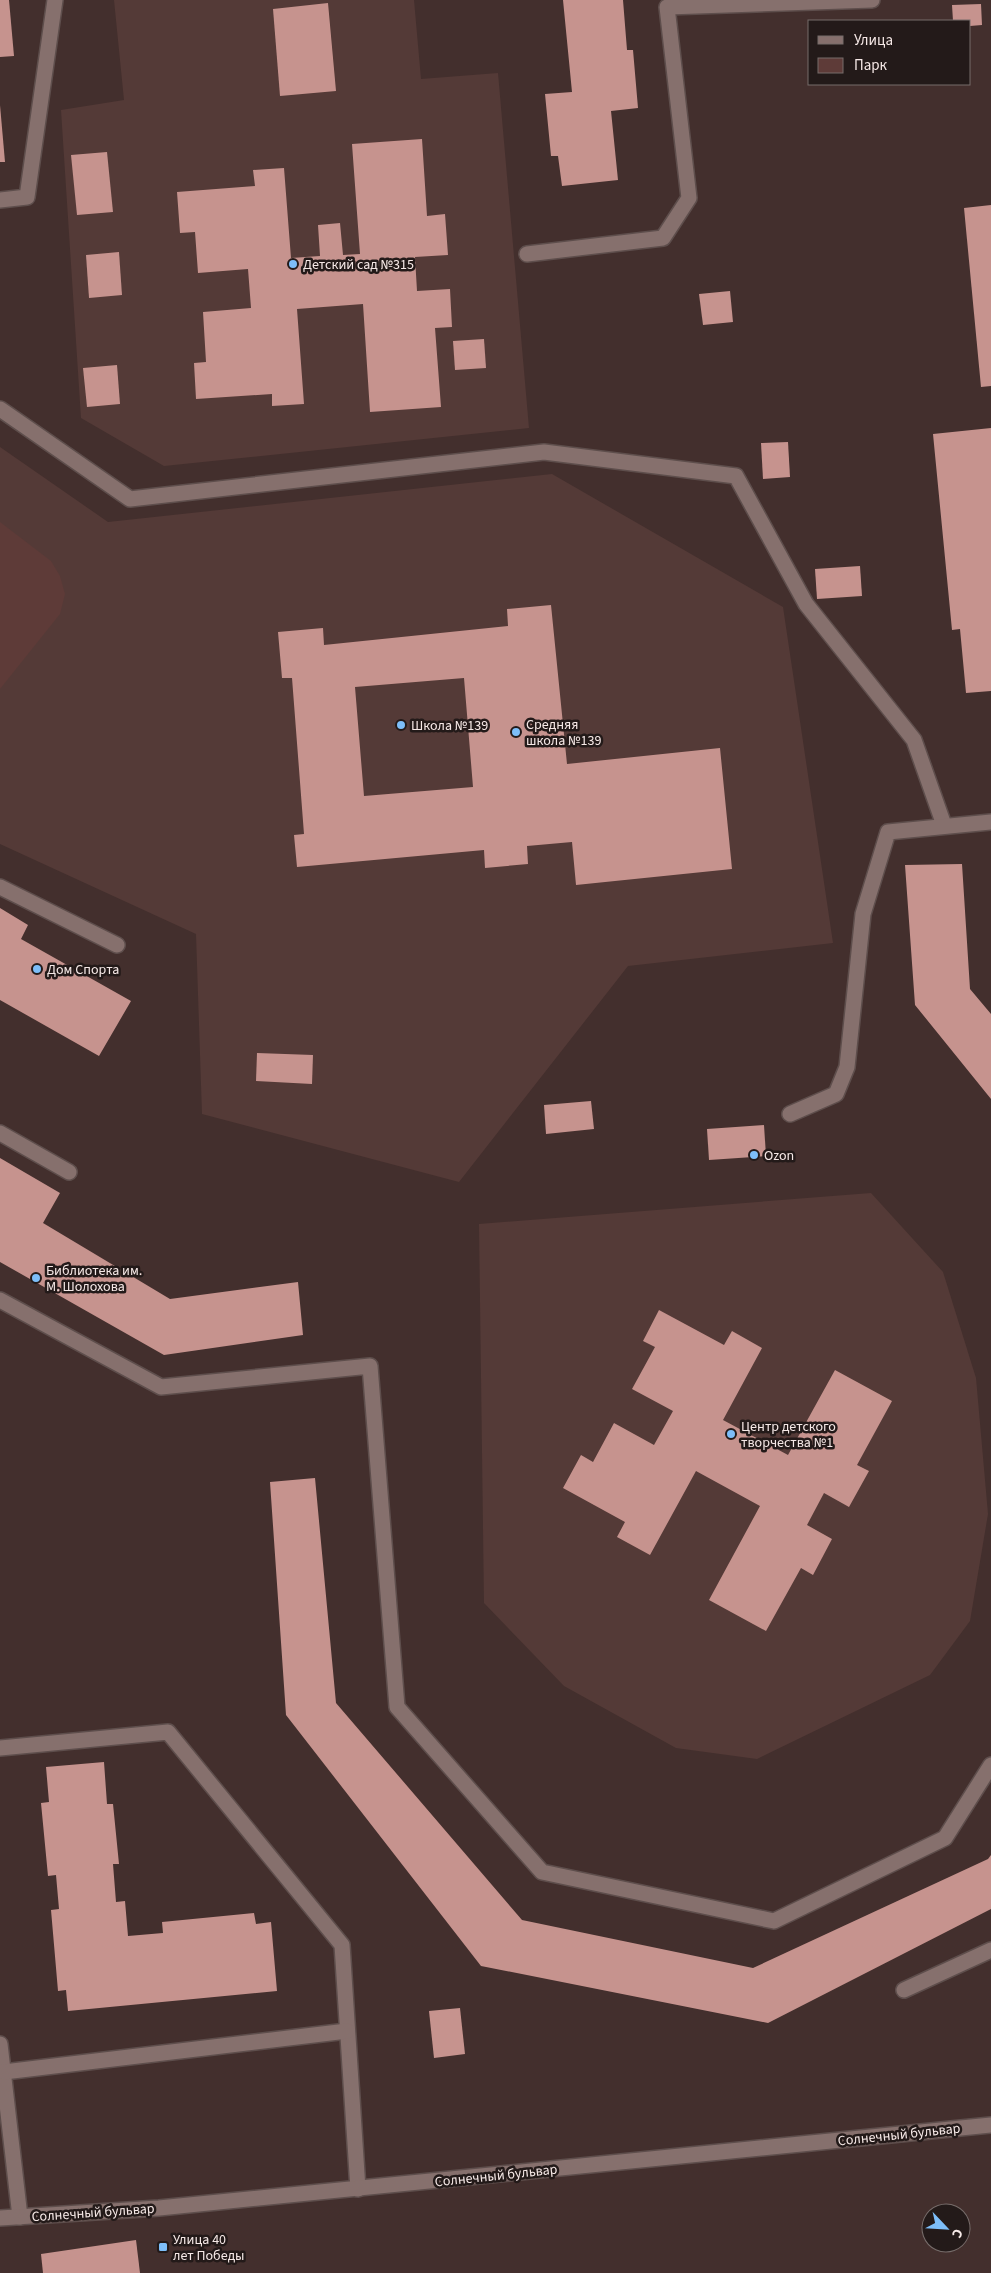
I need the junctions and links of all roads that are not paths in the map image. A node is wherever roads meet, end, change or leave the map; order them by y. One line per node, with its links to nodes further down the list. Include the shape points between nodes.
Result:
1 (54, 0): 3 (main road, via 27,197)
2 (872, 0): 4 (main road, via 667,7 689,198 663,238)
3 (0, 200)
4 (527, 254)
5 (0, 409): 7 (main road, via 130,498 544,452 736,476 806,604 914,740)
6 (991, 822): 7 (main road)
7 (944, 826): 10 (main road, via 888,832 863,914 847,1066 836,1094)
8 (0, 887): 9 (main road)
9 (117, 945)
10 (790, 1114)
11 (0, 1133): 12 (main road)
12 (68, 1172)
13 (0, 1300): 15 (main road, via 161,1387 370,1366 397,1707 542,1872 774,1921 945,1838)
14 (0, 1748): 18 (main road, via 168,1732 342,1945)
15 (991, 1765)
16 (991, 1950): 17 (main road)
17 (904, 1990)
18 (347, 2031): 20 (main road); 22 (main road)
19 (0, 2044): 20 (main road)
20 (4, 2072): 23 (main road)
21 (991, 2125): 22 (main road, Солнечный бульвар)
22 (358, 2189): 23 (main road, Солнечный бульвар, via 159,2208)
23 (20, 2217): 24 (main road, Солнечный бульвар)
24 (0, 2218)

